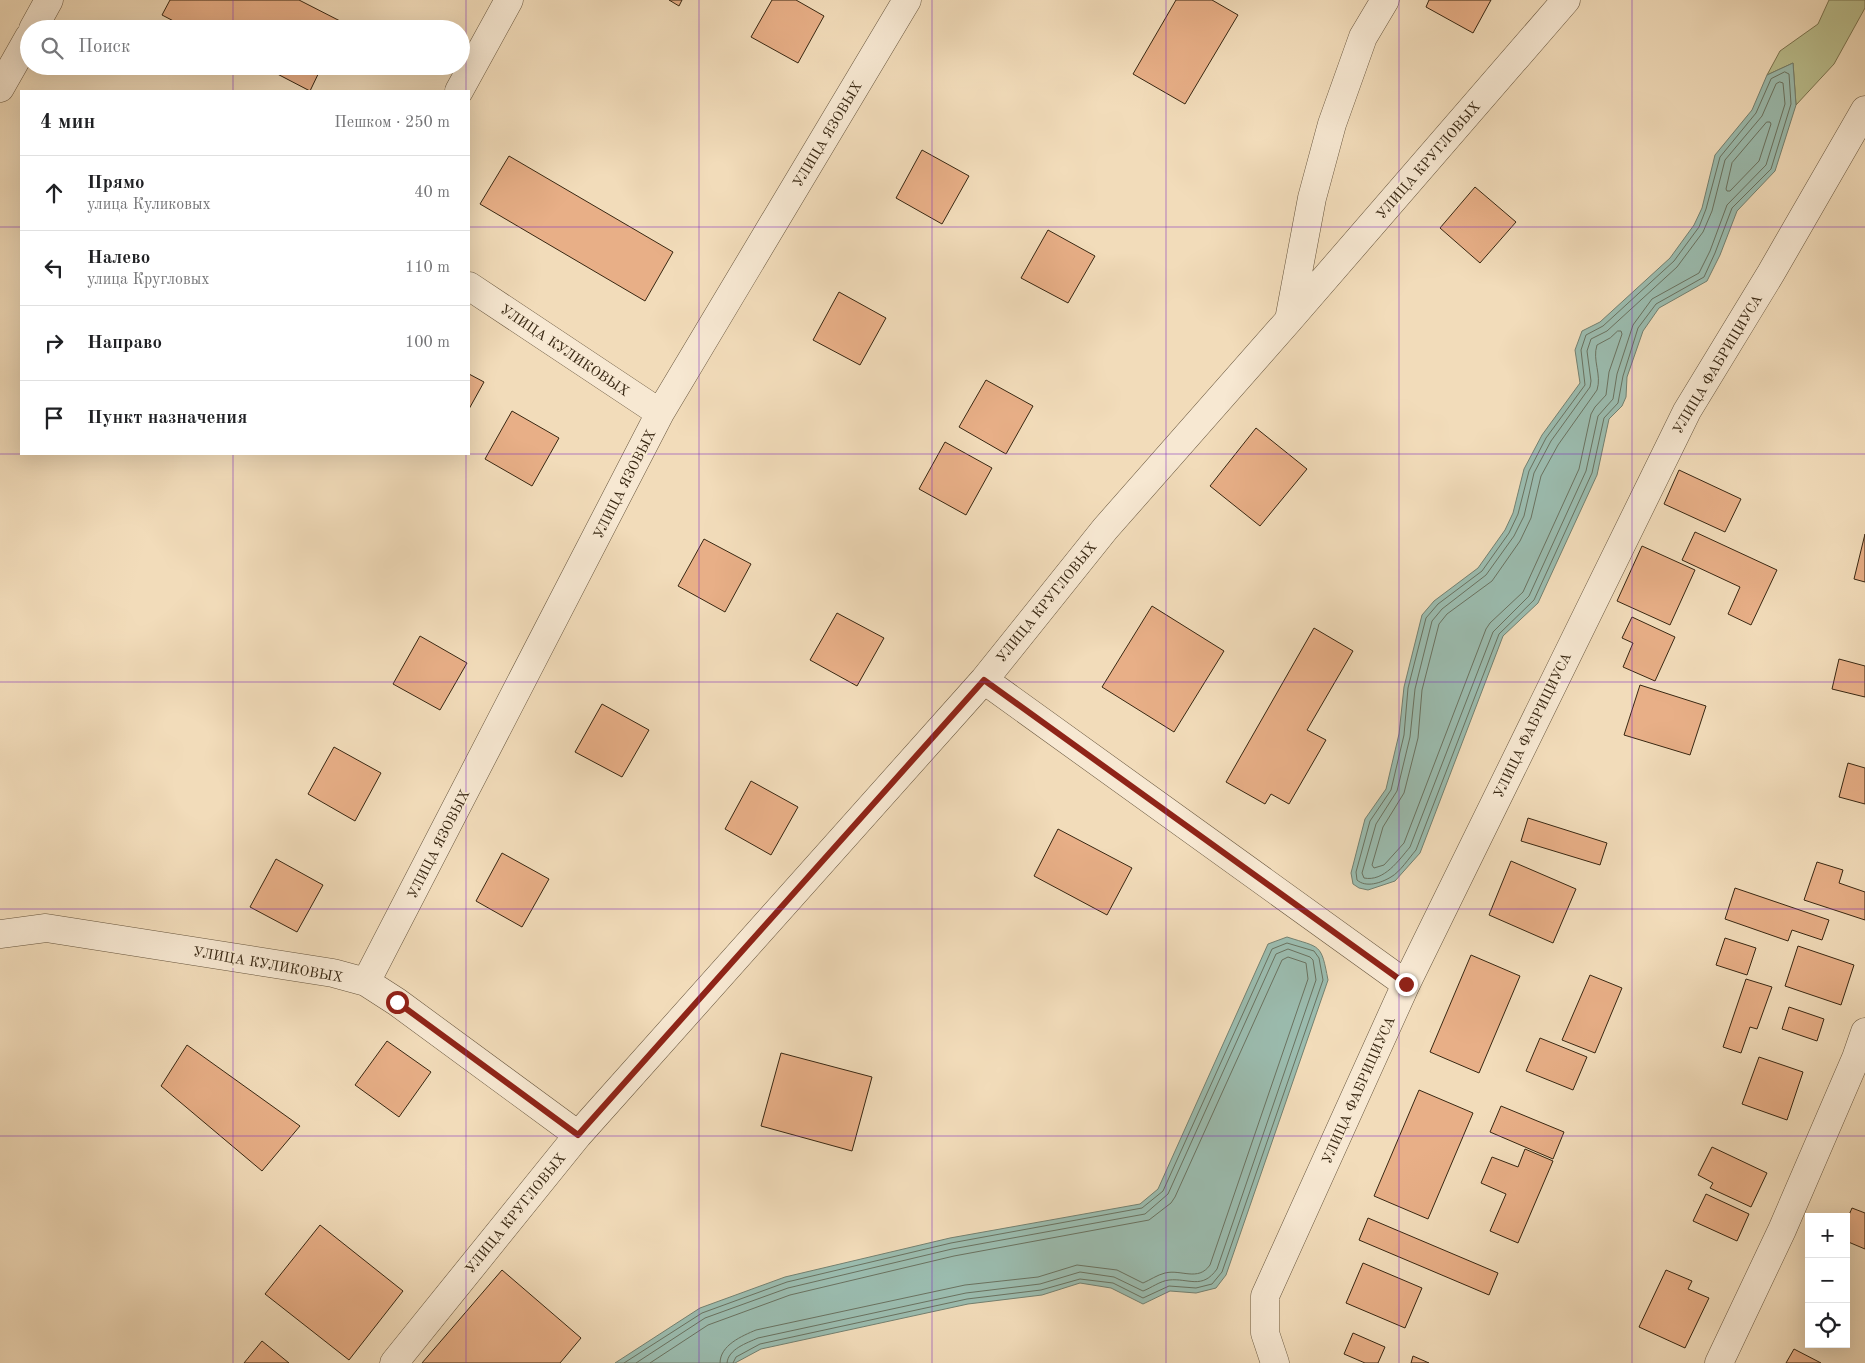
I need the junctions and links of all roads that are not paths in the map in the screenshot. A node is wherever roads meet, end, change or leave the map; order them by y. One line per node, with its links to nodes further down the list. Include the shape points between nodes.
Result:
1 (49, 0): 6 (street)
2 (509, 0): 8 (street)
3 (907, 0): 15 (street, УЛИЦА ЯЗОВЫХ)
4 (1385, 0): 14 (street, via 1362,38 1332,124 1312,198)
5 (1566, 0): 14 (street, УЛИЦА КРУГЛОВЫХ)
6 (38, 20)
7 (20, 53): 10 (street)
8 (470, 71)
9 (468, 75): 11 (street)
10 (0, 88)
11 (460, 90)
12 (1865, 110): 19 (street, УЛИЦА ФАБРИЦИУСА, via 1687,411)
13 (470, 287): 15 (street, УЛИЦА КУЛИКОВЫХ)
14 (1289, 320): 16 (street, УЛИЦА КРУГЛОВЫХ, via 1105,529)
15 (660, 413): 18 (street, УЛИЦА ЯЗОВЫХ)
16 (984, 680): 19 (street); 22 (street, УЛИЦА КРУГЛОВЫХ)
17 (0, 934): 18 (street, УЛИЦА КУЛИКОВЫХ, via 46,928 333,973)
18 (366, 982): 22 (street, УЛИЦА КУЛИКОВЫХ)
19 (1406, 984): 24 (street, УЛИЦА ФАБРИЦИУСА, via 1265,1296 1265,1333)
20 (1865, 1032): 21 (street)
21 (1860, 1060): 25 (street)
22 (578, 1135): 23 (street, УЛИЦА КРУГЛОВЫХ)
23 (394, 1363)
24 (1275, 1363)
25 (1719, 1363)

